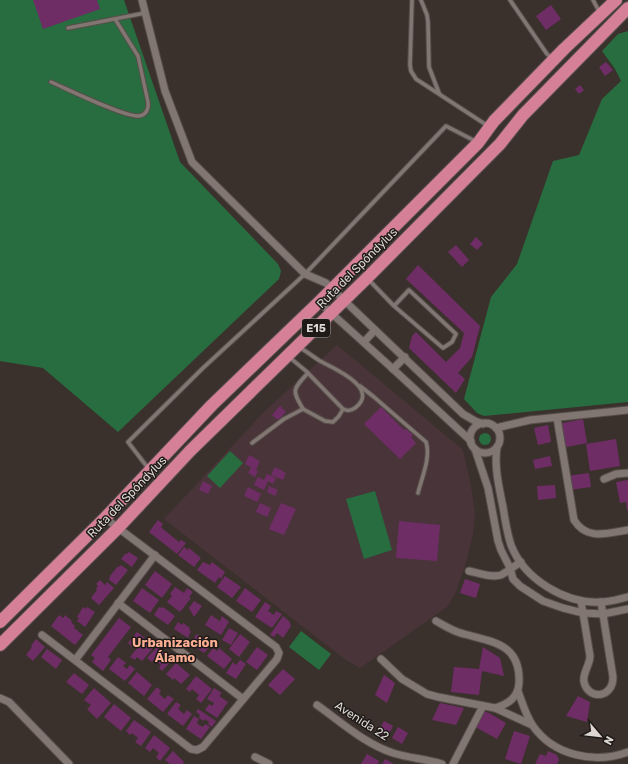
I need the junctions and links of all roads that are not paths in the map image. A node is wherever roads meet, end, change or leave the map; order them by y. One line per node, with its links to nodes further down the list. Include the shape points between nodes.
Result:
1 (142, 0): 8 (street)
2 (412, 0): 16 (lane, via 411,71 416,78)
3 (421, 0): 16 (lane, via 428,22 429,67)
4 (510, 0): 14 (lane, via 547,54)
5 (593, 0): 9 (lane)
6 (616, 0): 9 (highway, Ruta del Spóndylus / E15)
7 (628, 8): 13 (highway, Ruta del Spóndylus / E15)
8 (146, 12): 10 (lane); 19 (street, via 165,91 192,162)
9 (601, 15): 14 (highway, Ruta del Spóndylus / E15)
10 (115, 19): 12 (lane); 15 (lane, via 138,56 148,102 145,113 138,116 124,114)
11 (628, 21): 13 (highway)
12 (68, 28)
13 (607, 30): 20 (highway, Ruta del Spóndylus / E15, via 523,115 500,144)
14 (554, 60): 17 (highway, Ruta del Spóndylus / E15)
15 (51, 82)
16 (438, 93): 17 (lane)
17 (490, 127): 18 (highway, Ruta del Spóndylus / E15)
18 (478, 143): 19 (lane, via 446,126); 21 (highway, Ruta del Spóndylus / E15)
19 (305, 274): 21 (street, via 326,283); 44 (lane, via 203,368 128,442)
20 (367, 278): 22 (highway, Ruta del Spóndylus / E15); 24 (lane)
21 (332, 289): 22 (street); 23 (highway, Ruta del Spóndylus / E15)
22 (344, 300): 25 (highway, Ruta del Spóndylus / E15); 26 (street)
23 (319, 302): 25 (street); 44 (highway, Ruta del Spóndylus / E15, via 212,405)
24 (394, 306): 24 (lane, via 443,348 452,342 456,334 409,290)
25 (331, 314): 27 (street); 28 (highway, Ruta del Spóndylus / E15)
26 (375, 330): 27 (street); 30 (street)
27 (364, 342): 31 (street)
28 (298, 346): 29 (highway, Ruta del Spóndylus / E15); 33 (lane, via 349,376)
29 (288, 356): 32 (lane); 51 (highway, Ruta del Spóndylus / E15, via 190,451)
30 (405, 357): 31 (street); 38 (street, via 464,414)
31 (393, 369): 40 (street)
32 (308, 373): 34 (lane, via 295,390); 35 (lane)
33 (359, 386): 35 (lane, via 362,399 352,410); 47 (lane, via 426,442 428,455)
34 (303, 409): 35 (lane, via 325,421 333,422); 41 (lane, via 284,419)
35 (343, 409)
36 (628, 410): 37 (street)
37 (557, 418): 39 (street, via 530,420); 52 (street, via 574,520 578,526 594,534)
38 (483, 424): 39 (street); 40 (street, via 475,428 470,436)
39 (496, 428): 42 (street, via 500,437)
40 (471, 441): 43 (street)
41 (252, 443)
42 (497, 447): 43 (street, via 489,453); 48 (street, via 496,471)
43 (475, 449): 50 (street, via 488,488)
44 (150, 470): 49 (highway, Ruta del Spóndylus / E15)
45 (628, 473): 46 (street)
46 (604, 479)
47 (418, 493)
48 (505, 516): 50 (street); 54 (street, via 510,542)
49 (105, 518): 51 (street); 65 (highway, Ruta del Spóndylus / E15)
50 (493, 519): 55 (street, via 501,550)
51 (118, 528): 53 (street); 67 (highway, Ruta del Spóndylus / E15)
52 (628, 530)
53 (155, 555): 60 (street); 72 (street, via 278,650 277,659)
54 (521, 562): 55 (street); 58 (street, via 542,584)
55 (510, 568): 56 (street, via 503,574 494,576); 62 (street, via 513,579 534,596)
56 (469, 570)
57 (628, 598): 59 (street)
58 (581, 601): 59 (street); 62 (street)
59 (601, 602): 63 (street)
60 (118, 603): 68 (street); 72 (street)
61 (628, 610): 63 (street)
62 (583, 613): 63 (street); 63 (street, via 590,656 584,681 585,687 593,694 605,693 613,684)
63 (603, 614)
64 (436, 621): 70 (street, via 462,634 486,639 506,648 518,666)
65 (0, 622)
66 (42, 635): 68 (street)
67 (0, 646)
68 (76, 659): 72 (street, via 194,750 203,747)
69 (381, 659): 74 (street, via 402,679 427,694)
70 (518, 691): 75 (street, via 505,705); 76 (street)
71 (0, 698): 79 (street, via 9,702)
72 (243, 699)
73 (317, 705): 81 (street, Avenida 22, via 379,747)
74 (482, 706): 75 (street); 82 (street)
75 (495, 708): 76 (street)
76 (532, 725): 77 (street, via 553,745 577,756 605,758)
77 (628, 752)
78 (255, 757): 80 (street)
79 (69, 764)
80 (269, 764)
81 (442, 764)
82 (453, 764)

